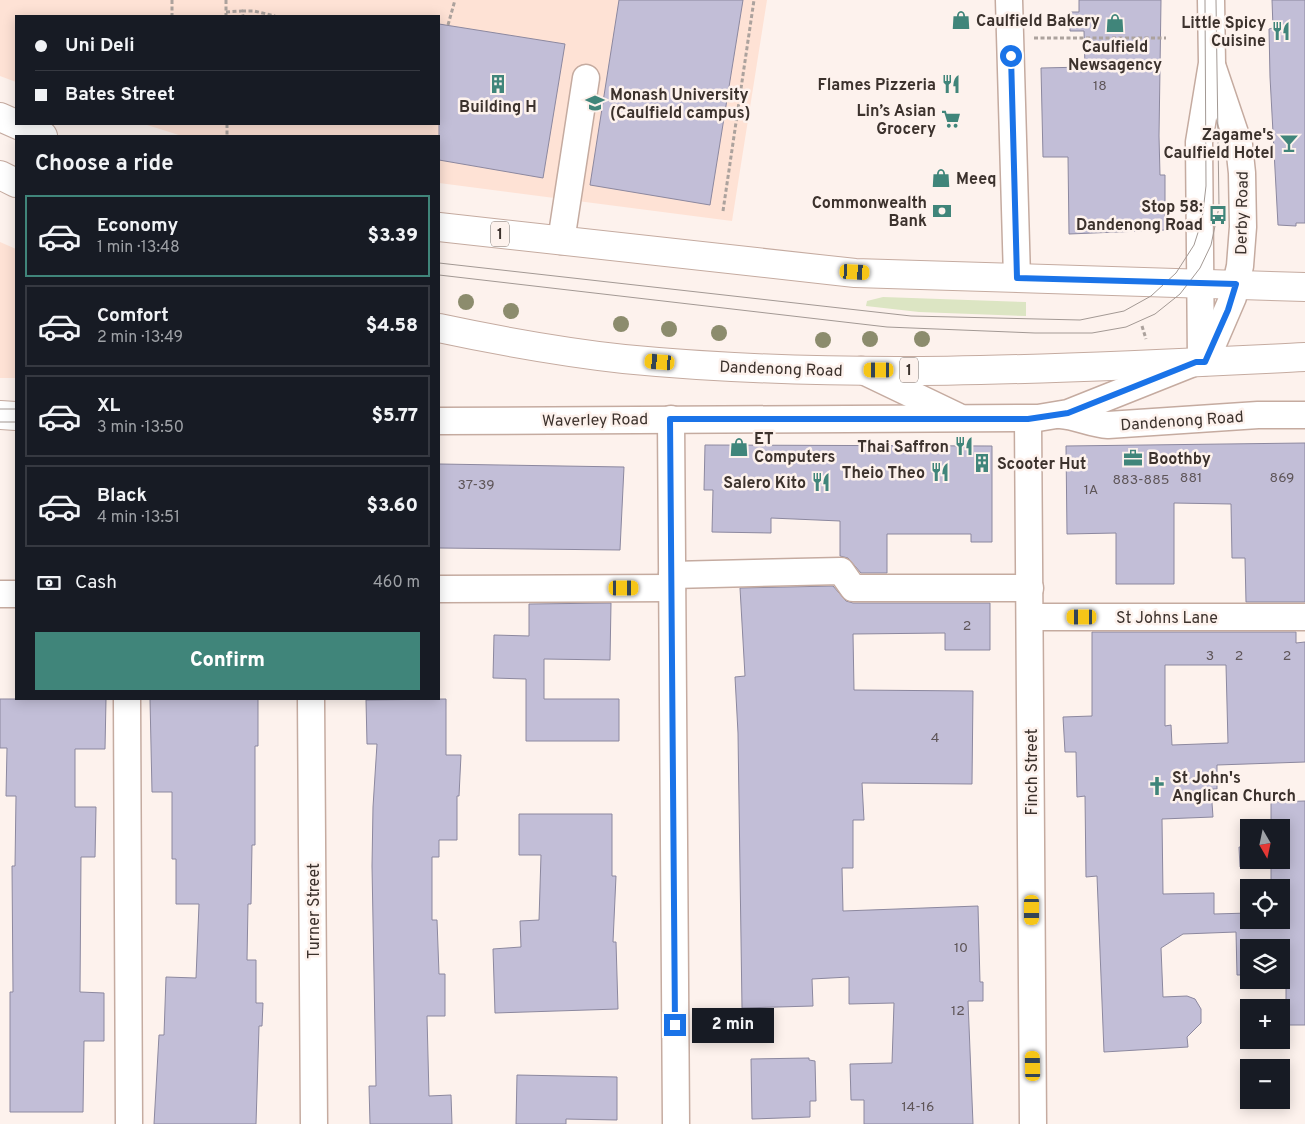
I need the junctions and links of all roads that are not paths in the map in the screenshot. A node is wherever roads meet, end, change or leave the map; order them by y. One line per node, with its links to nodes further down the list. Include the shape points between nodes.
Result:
1 (1009, 0): 13 (street)
2 (1211, 0): 3 (street, Derby Road)
3 (1212, 63): 14 (street, Derby Road, via 1199,142); 15 (street, Derby Road, via 1242,160 1243,228)
4 (586, 78): 12 (street)
5 (0, 117): 6 (highway)
6 (15, 124)
7 (18, 125): 8 (highway)
8 (41, 135)
9 (0, 175): 10 (highway)
10 (15, 182)
11 (440, 227): 12 (highway, 1)
12 (561, 241): 13 (highway, 1, via 855,272)
13 (1017, 278): 14 (highway, 1)
14 (1200, 283): 15 (highway, 1); 19 (street, Derby Road)
15 (1236, 284): 16 (highway, 1); 19 (street, Derby Road, via 1228,310)
16 (1305, 287)
17 (440, 328): 20 (highway, Dandenong Road / 1, via 527,345 623,358 765,369)
18 (1305, 357): 19 (highway, Dandenong Road / 1)
19 (1201, 362): 20 (highway, Dandenong Road / 1, via 1061,368); 21 (street, Waverley Road)
20 (861, 370): 24 (street, Waverley Road)
21 (1060, 415): 22 (street, Dandenong Road, via 1108,425); 25 (street, Waverley Road)
22 (1305, 415)
23 (670, 419): 24 (street, Waverley Road); 26 (street, Waverley Road); 27 (street)
24 (962, 419): 25 (street, Waverley Road)
25 (1028, 419): 28 (street, Finch Street)
26 (440, 421)
27 (672, 582): 28 (street, via 840,571 853,588); 29 (street); 38 (street)
28 (1030, 588): 32 (street, Finch Street)
29 (440, 589)
30 (0, 594): 31 (street)
31 (15, 594)
32 (1030, 617): 33 (street, St Johns Lane); 39 (street, Finch Street)
33 (1305, 617)
34 (127, 700): 36 (street)
35 (311, 700): 37 (street, Turner Street)
36 (129, 1124)
37 (314, 1124)
38 (676, 1124)
39 (1033, 1124)

